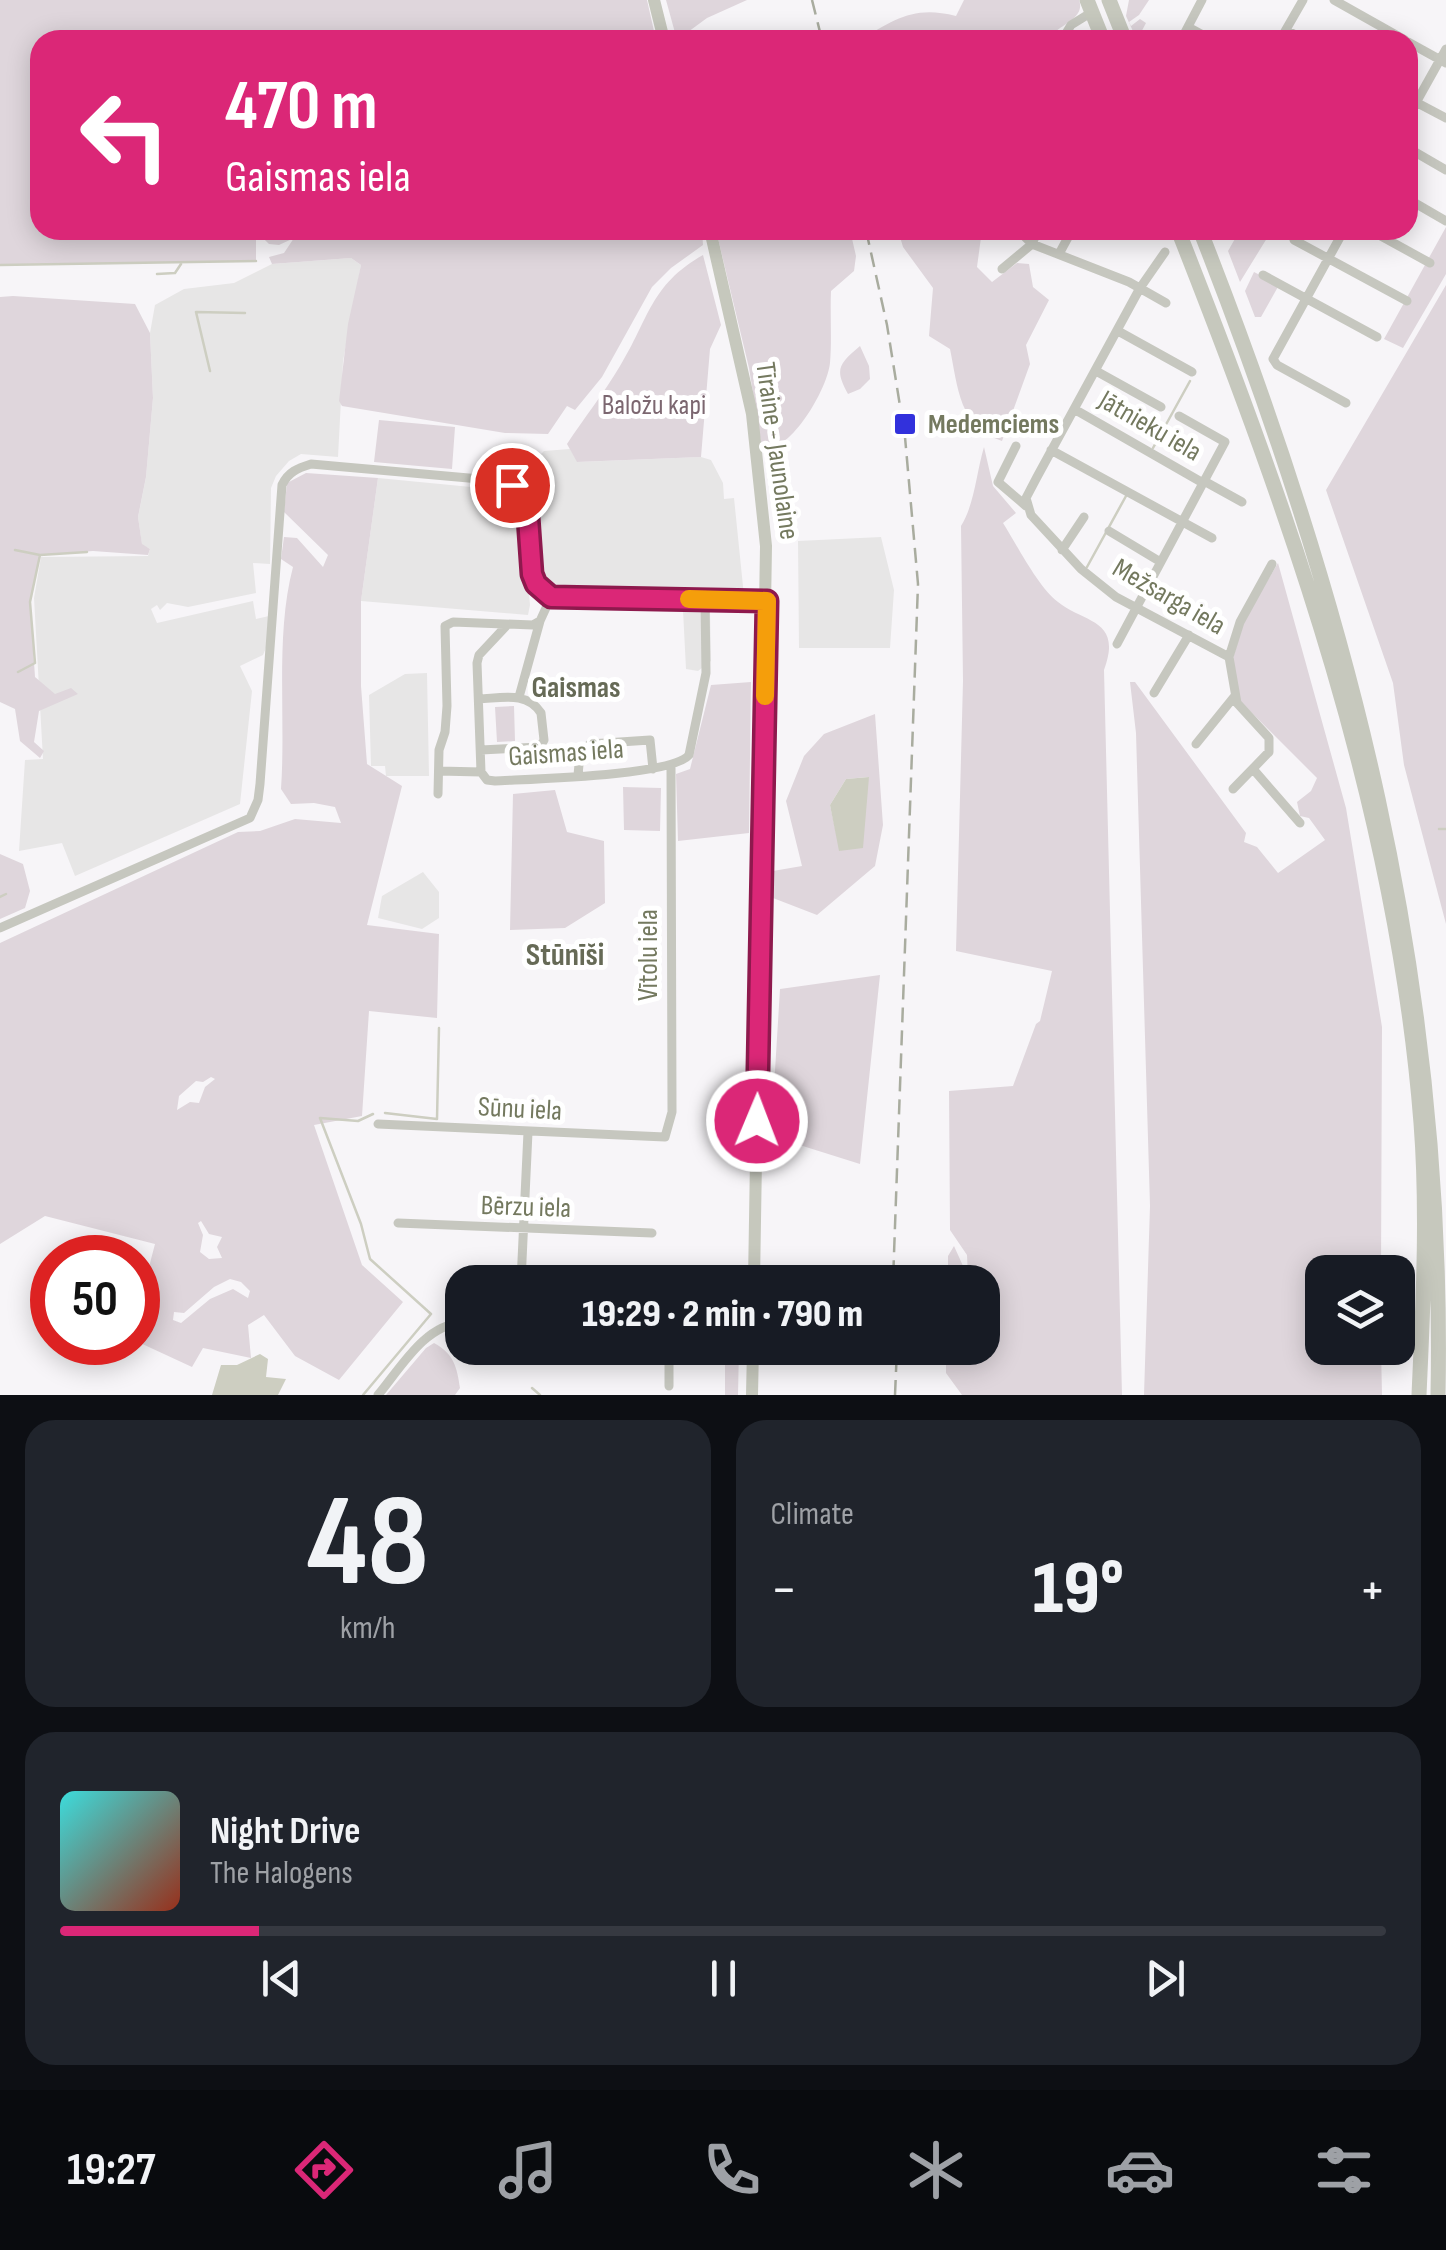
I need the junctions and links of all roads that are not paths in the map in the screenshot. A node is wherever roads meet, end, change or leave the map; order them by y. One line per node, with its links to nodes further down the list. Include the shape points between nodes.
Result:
1 (654, 0): 8 (main road)
2 (1109, 0): 11 (highway)
3 (1202, 0): 7 (street)
4 (1302, 0): 14 (street)
5 (1334, 0): 15 (street)
6 (1090, 6): 9 (street); 10 (highway)
7 (1188, 27): 12 (street); 13 (street)
8 (662, 30)
9 (1068, 30)
10 (1099, 30)
11 (1121, 30)
12 (1186, 30)
13 (1194, 30)
14 (1286, 30)
15 (1386, 30)
16 (1418, 47): 18 (street)
17 (1446, 49): 18 (street)
18 (1443, 61): 19 (street)
19 (1418, 92)
20 (1418, 103): 21 (street)
21 (1446, 118)
22 (1418, 154): 23 (street)
23 (1446, 170)
24 (1418, 205): 25 (street)
25 (1446, 222)
26 (712, 240): 68 (main road, Tīraine - Jaunolaine, via 752,414)
27 (1028, 240): 35 (street)
28 (1034, 240): 35 (street)
29 (1067, 240): 37 (street)
30 (1182, 240): 105 (highway, via 1312,596 1382,863 1421,1121)
31 (1204, 240): 106 (highway, via 1337,611 1406,877 1442,1155)
32 (1294, 240): 38 (street)
33 (1338, 240): 38 (street)
34 (1388, 240): 39 (street)
35 (1032, 244): 37 (street); 40 (street)
36 (1165, 252): 42 (street)
37 (1059, 254): 42 (street)
38 (1328, 258): 43 (street); 45 (street)
39 (1430, 263)
40 (1002, 270)
41 (1263, 275): 43 (street)
42 (1140, 288): 44 (street); 46 (street)
43 (1307, 298): 47 (street); 50 (street, via 1273,359)
44 (1166, 302)
45 (1407, 302)
46 (1118, 331): 48 (street); 49 (street)
47 (1376, 337)
48 (1096, 371): 51 (street); 52 (street)
49 (1192, 372)
50 (1346, 403)
51 (1161, 407)
52 (1074, 409): 55 (street); 56 (street, Jātnieku iela)
53 (1179, 416): 56 (street, Jātnieku iela, via 1225,442)
54 (1016, 446): 58 (street, Mežsarga iela, via 998,482)
55 (1051, 450): 58 (street); 60 (street)
56 (1203, 482): 57 (street); 60 (street, Jātnieku iela)
57 (1242, 502)
58 (1026, 506): 63 (street, Mežsarga iela)
59 (1084, 517): 63 (street)
60 (1182, 520): 62 (street); 64 (street, Jātnieku iela)
61 (1109, 531): 64 (street)
62 (1212, 538)
63 (1062, 550): 69 (street, Mežsarga iela, via 1098,584)
64 (1159, 561): 69 (street, Jātnieku iela)
65 (1272, 564): 74 (street)
66 (551, 597): 67 (street); 70 (street); 90 (street, via 532,574 525,496 508,484 311,464 293,470 282,485 260,784 250,818)
67 (705, 599): 68 (street); 81 (street, via 704,690 689,755)
68 (767, 601): 98 (main road, Tīraine - Jaunolaine)
69 (1135, 606): 72 (street, Mežsarga iela); 73 (street, Jātnieku iela)
70 (540, 620): 71 (street); 77 (street)
71 (507, 626): 78 (street, via 479,655); 84 (street, via 445,626 447,706)
72 (1189, 636): 74 (street, Mežsarga iela); 75 (street)
73 (1116, 644)
74 (1228, 657): 76 (street, Mežsarga iela)
75 (1154, 693)
76 (1234, 696): 79 (street); 82 (street, via 1269,738 1269,752)
77 (518, 697): 78 (street); 80 (street, via 541,713 540,748)
78 (479, 699): 80 (street)
79 (1196, 744)
80 (481, 750): 85 (street)
81 (672, 766): 83 (street, Gaismas iela); 93 (street, Vītolu iela, via 672,1112 668,1132)
82 (1253, 768): 87 (street); 89 (street)
83 (653, 769): 86 (street, Gaismas iela); 86 (street, via 650,740 590,744 580,754)
84 (439, 771): 85 (street, Gaismas iela); 88 (street)
85 (481, 772): 86 (street, Gaismas iela, via 495,781)
86 (578, 775)
87 (1233, 789)
88 (438, 794)
89 (1300, 823)
90 (0, 928)
91 (378, 1124): 92 (street, Sūnu iela)
92 (528, 1132): 93 (street, Sūnu iela); 95 (street)
93 (659, 1139)
94 (398, 1223): 95 (street, Bērzu iela)
95 (524, 1230): 96 (street, Bērzu iela); 97 (street)
96 (652, 1233)
97 (522, 1265)
98 (754, 1265)
99 (445, 1327): 103 (street)
100 (669, 1365): 102 (street)
101 (753, 1365): 104 (main road)
102 (669, 1386)
103 (378, 1395)
104 (752, 1395)
105 (1419, 1395)
106 (1438, 1395)

